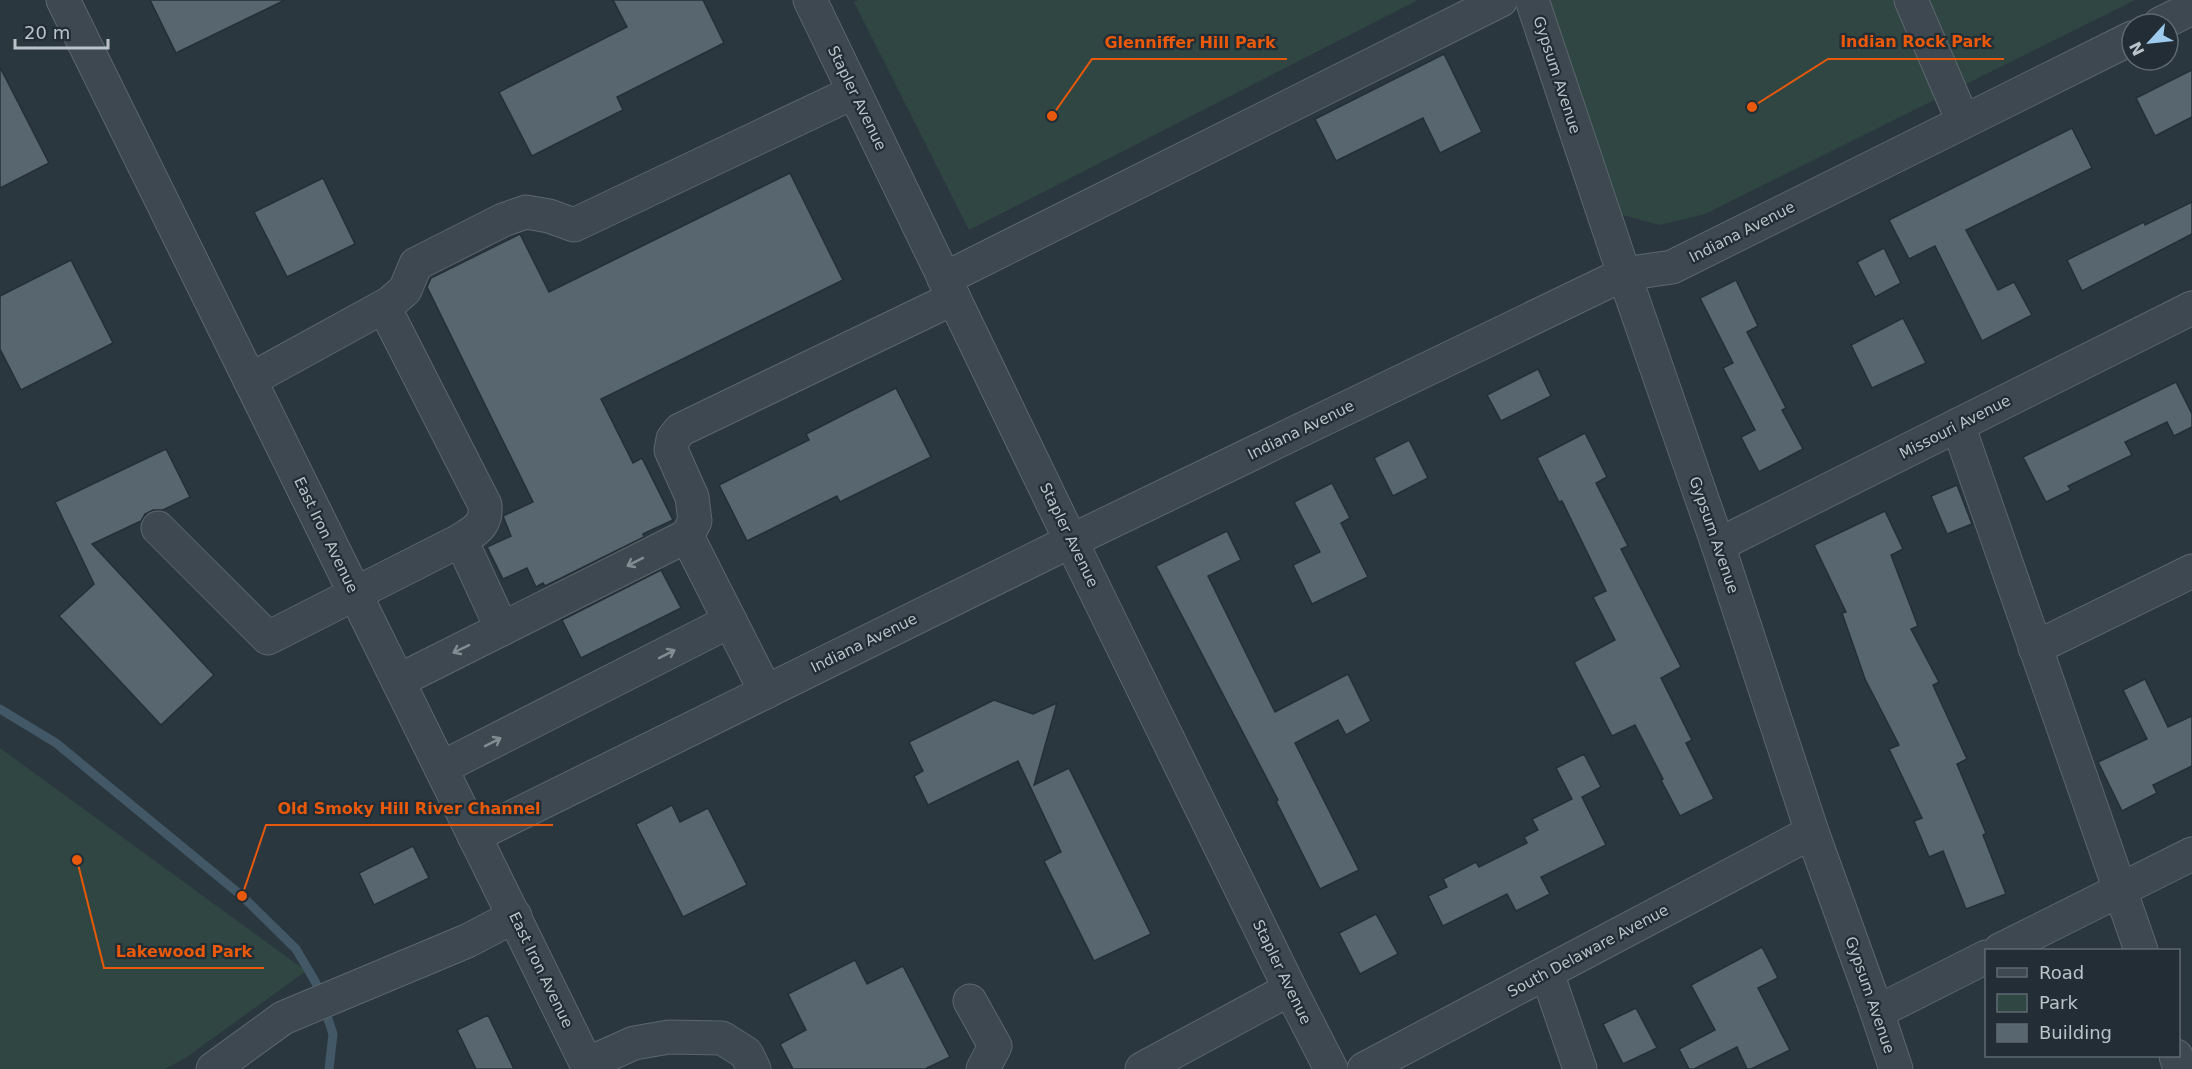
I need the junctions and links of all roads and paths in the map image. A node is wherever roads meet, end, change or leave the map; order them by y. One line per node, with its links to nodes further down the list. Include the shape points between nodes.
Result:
1 (63, 0): 13 (street, East Iron Avenue)
2 (810, 0): 7 (street, Stapler Avenue)
3 (1501, 0): 10 (street)
4 (1532, 0): 9 (street, Gypsum Avenue)
5 (1911, 0): 8 (street)
6 (2120, 44): 8 (street, Indiana Avenue)
7 (854, 92): 10 (street, Stapler Avenue); 11 (street, via 574,225 526,212 502,220 417,264 405,290)
8 (1963, 121): 9 (street, Indiana Avenue, via 1672,267)
9 (1624, 274): 18 (street, Indiana Avenue); 19 (street, Gypsum Avenue)
10 (949, 288): 16 (street, via 680,430 670,450 692,497 695,521); 18 (street, Stapler Avenue)
11 (384, 307): 13 (street); 17 (street, via 485,504 486,515 480,526)
12 (2192, 308): 14 (street, Missouri Avenue)
13 (250, 380): 21 (street, East Iron Avenue)
14 (1958, 425): 19 (street, Missouri Avenue); 24 (street)
15 (158, 528): 21 (street, via 268,638)
16 (687, 536): 22 (street); 23 (street, one-way to 23)
17 (461, 540): 21 (street); 23 (street)
18 (1071, 541): 26 (street, Indiana Avenue); 37 (street, Stapler Avenue)
19 (1718, 545): 28 (street, Gypsum Avenue)
20 (2192, 571): 24 (street)
21 (355, 593): 25 (street, East Iron Avenue)
22 (730, 621): 26 (street); 27 (street, one-way to 22)
23 (502, 629): 25 (street, one-way to 25)
24 (2035, 648): 31 (street)
25 (398, 681): 27 (street, East Iron Avenue)
26 (766, 692): 29 (street, Indiana Avenue)
27 (441, 768): 29 (street, East Iron Avenue)
28 (1812, 832): 36 (street, South Delaware Avenue); 39 (street, Gypsum Avenue)
29 (474, 836): 32 (street, East Iron Avenue)
30 (2192, 854): 31 (street)
31 (2121, 890): 33 (street); 34 (street)
32 (515, 916): 40 (street, East Iron Avenue); 41 (street, via 467,941 283,1018)
33 (2004, 949)
34 (2140, 949)
35 (1985, 958): 39 (street)
36 (1546, 973): 46 (street, South Delaware Avenue); 47 (street)
37 (1290, 989): 44 (street); 45 (street, Stapler Avenue)
38 (970, 1001): 43 (street, via 995,1046)
39 (1877, 1012): 48 (street, Gypsum Avenue)
40 (588, 1067): 42 (street, via 634,1043 669,1037 722,1038 746,1053)
41 (213, 1069)
42 (754, 1069)
43 (983, 1069)
44 (1142, 1069)
45 (1331, 1069)
46 (1364, 1069)
47 (1580, 1069)
48 (1896, 1069)

